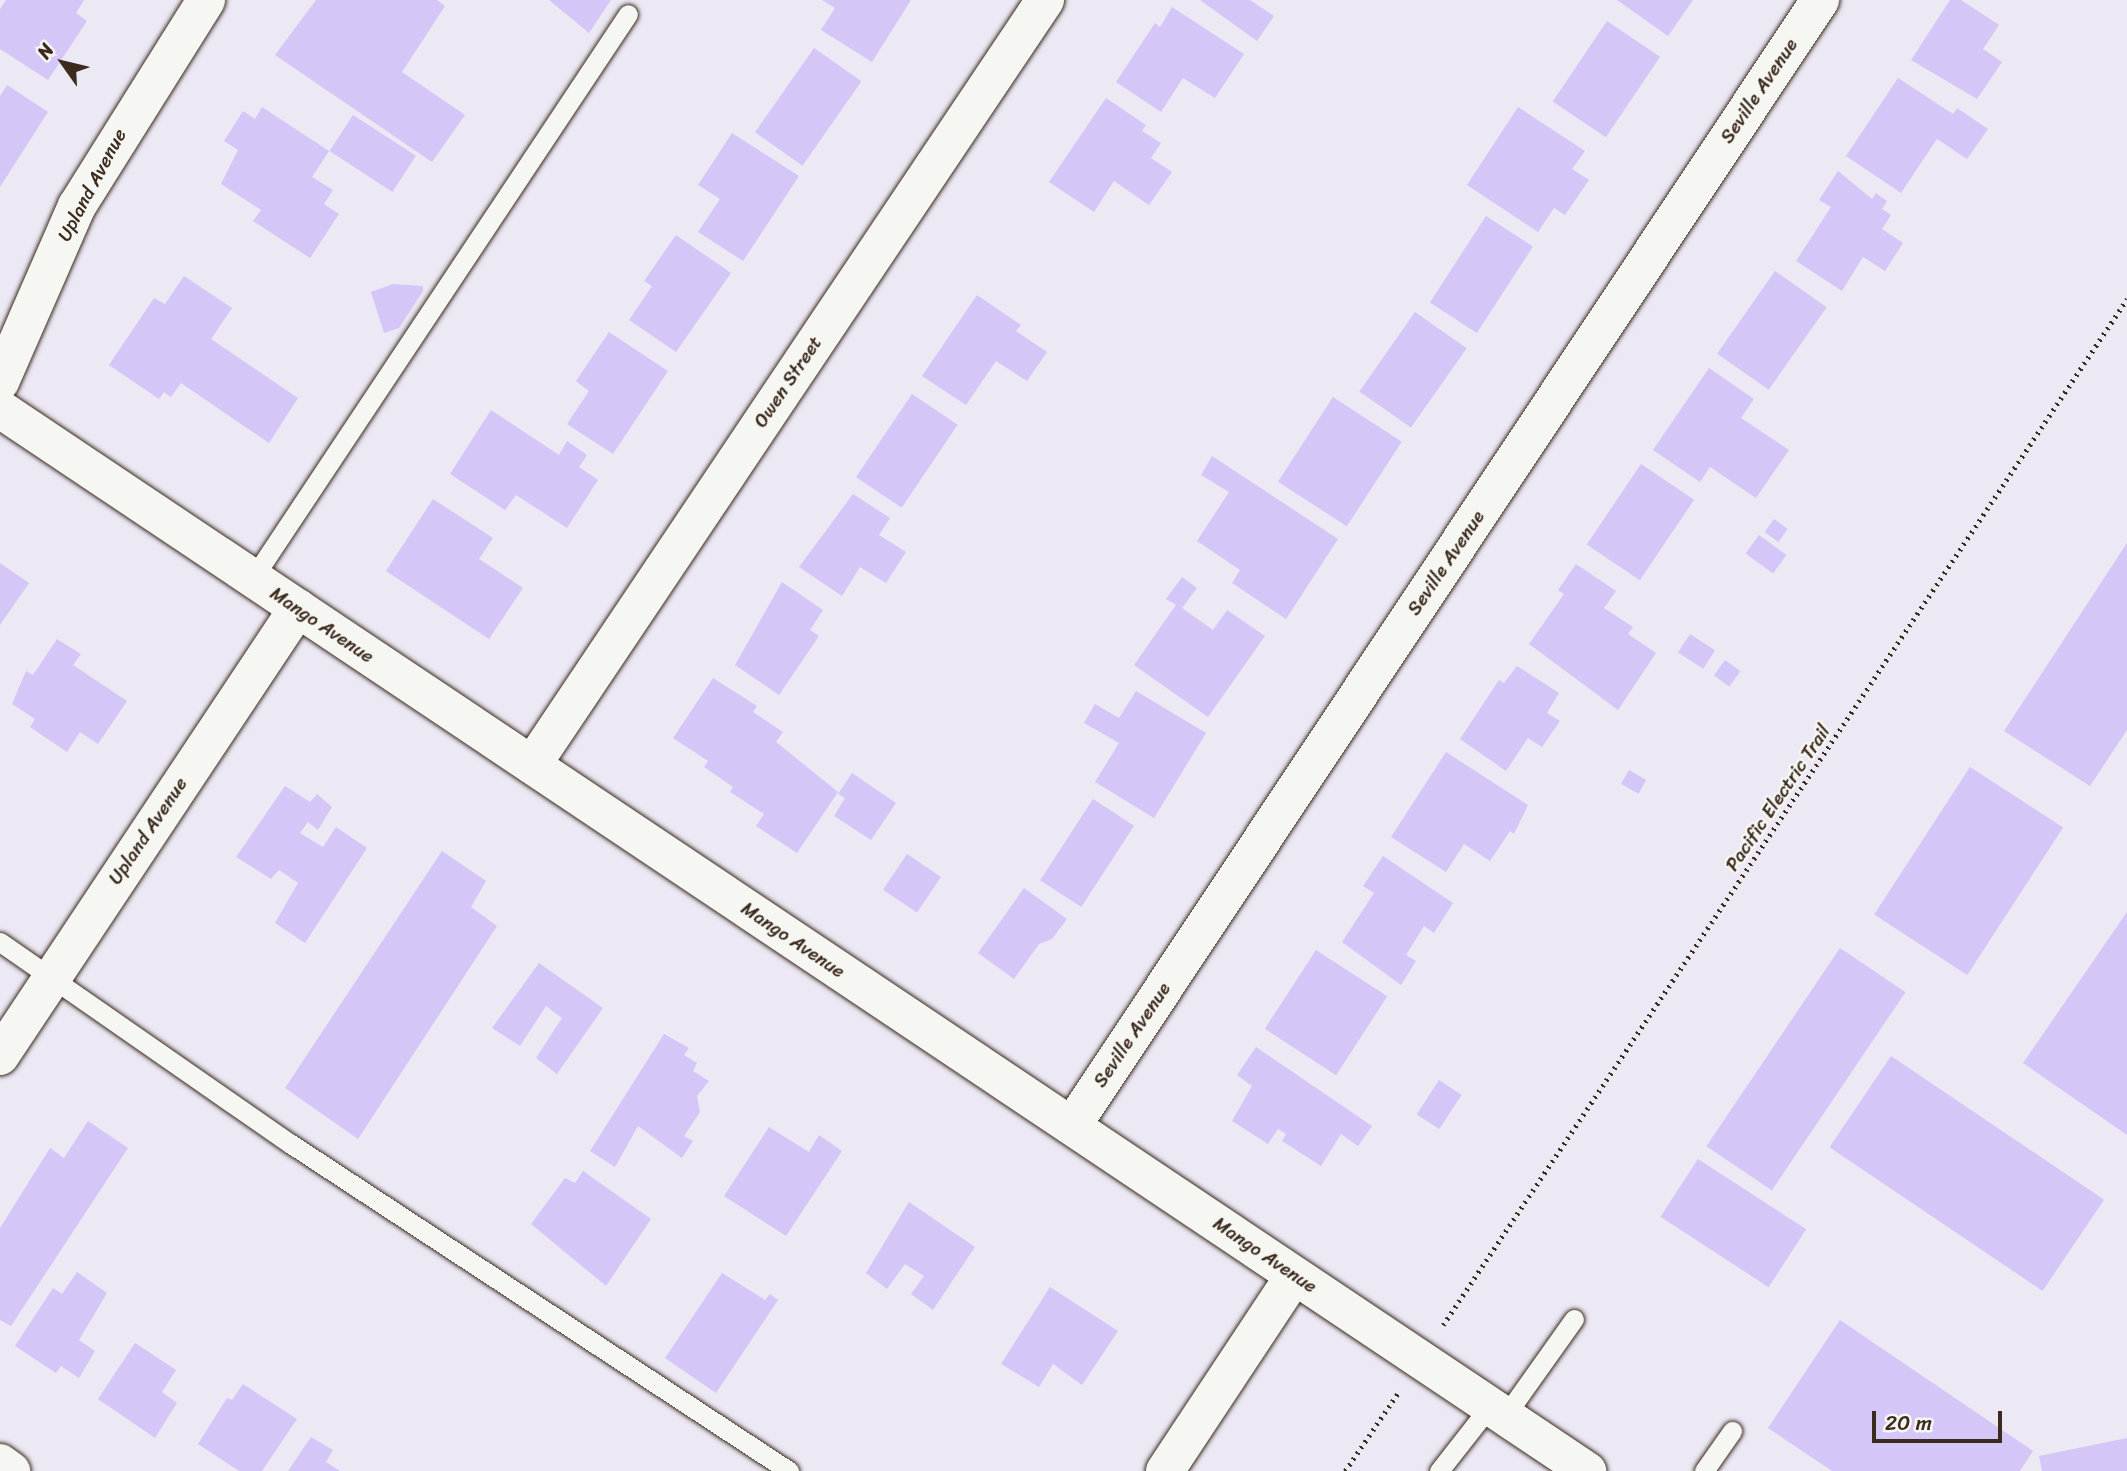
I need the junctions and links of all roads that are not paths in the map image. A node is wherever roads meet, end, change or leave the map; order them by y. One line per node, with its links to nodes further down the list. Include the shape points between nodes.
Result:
1 (206, 0): 5 (street, Upland Avenue, via 77,206)
2 (1045, 0): 9 (street, Owen Street)
3 (1820, 0): 13 (street, Seville Avenue)
4 (628, 14): 7 (lane)
5 (0, 382)
6 (0, 409): 7 (street, Mango Avenue)
7 (253, 578): 8 (street, Mango Avenue)
8 (298, 608): 9 (street, Mango Avenue); 11 (street, Upland Avenue)
9 (532, 765): 13 (street, Mango Avenue)
10 (0, 942): 11 (lane)
11 (51, 976): 12 (street, Upland Avenue); 20 (lane, via 303,1152)
12 (0, 1056)
13 (1072, 1126): 14 (street, Mango Avenue)
14 (1294, 1276): 16 (street, Mango Avenue); 21 (street)
15 (1574, 1319): 16 (lane)
16 (1498, 1411): 22 (lane); 23 (street, Mango Avenue)
17 (1732, 1431): 24 (lane)
18 (0, 1463): 19 (street)
19 (11, 1471)
20 (789, 1471)
21 (1165, 1471)
22 (1439, 1471)
23 (1587, 1471)
24 (1704, 1471)

